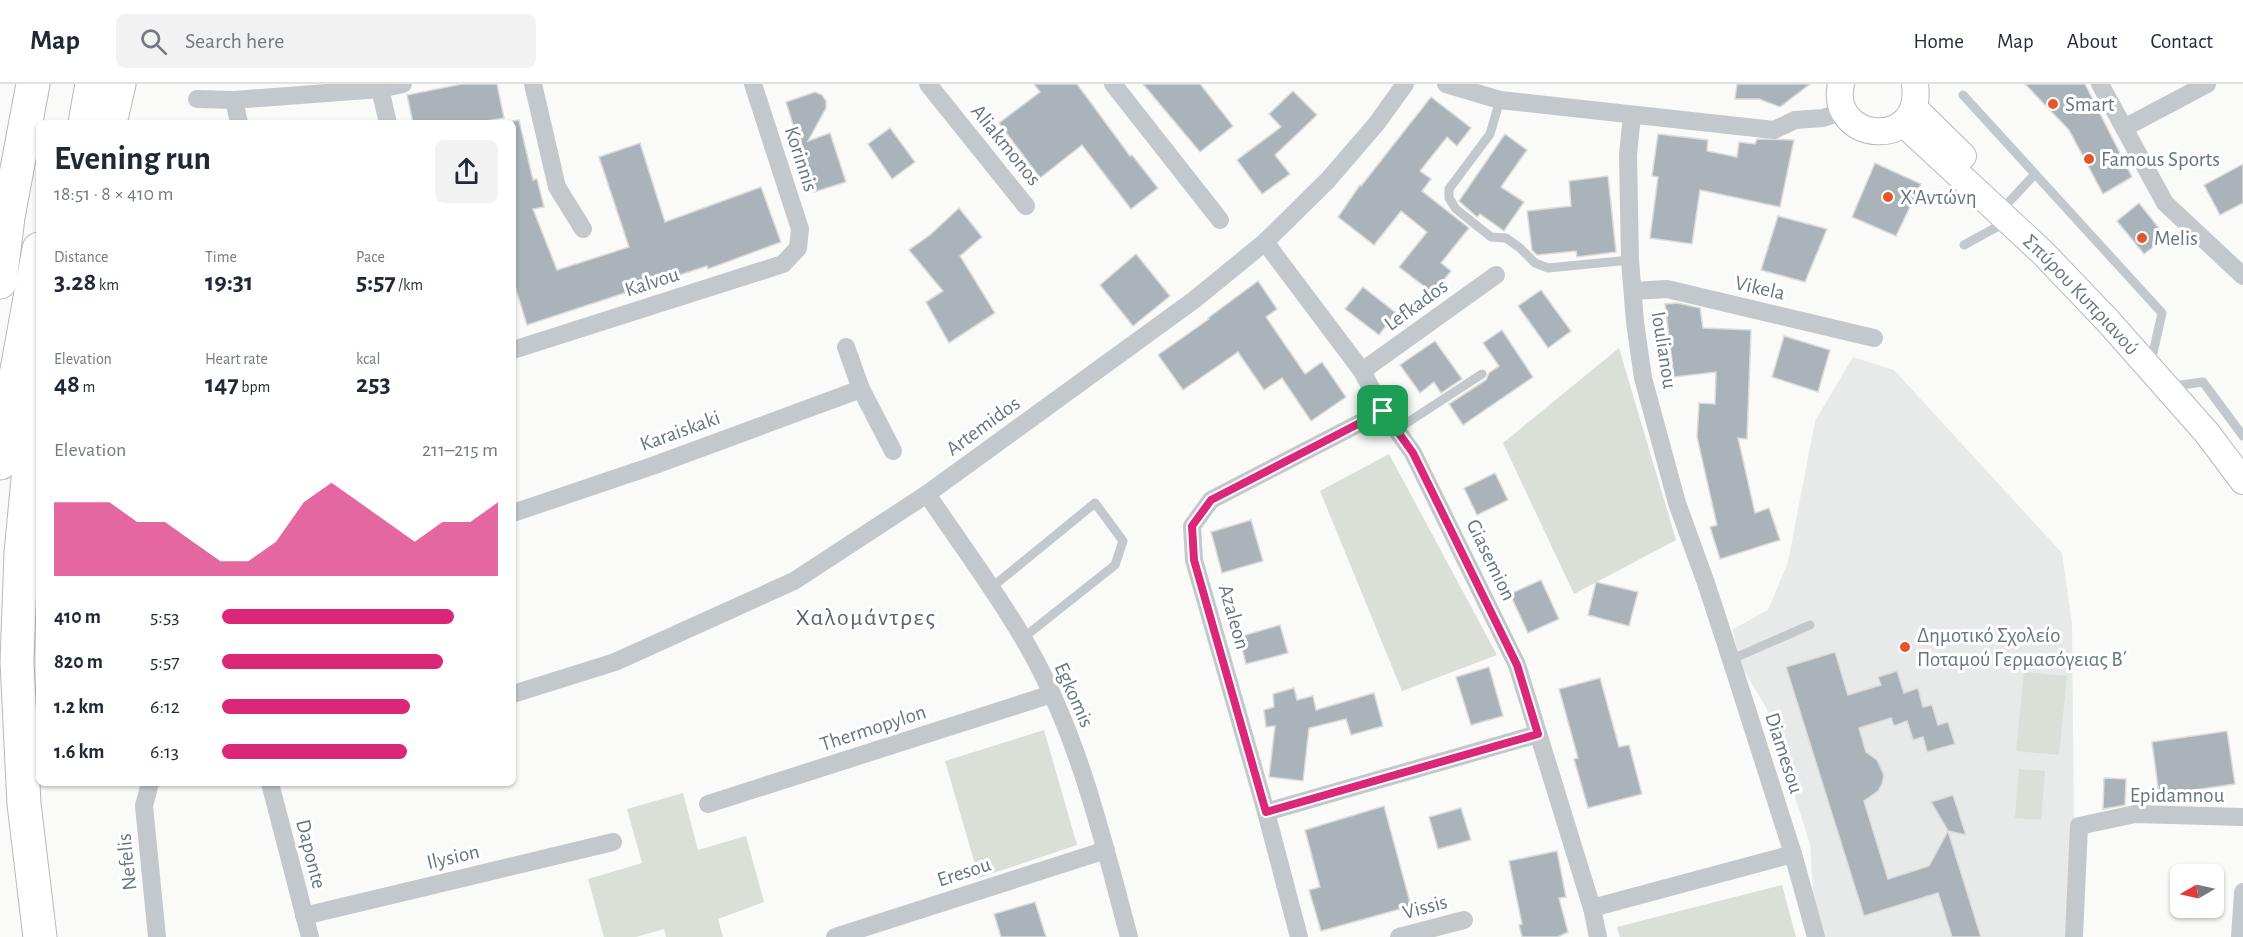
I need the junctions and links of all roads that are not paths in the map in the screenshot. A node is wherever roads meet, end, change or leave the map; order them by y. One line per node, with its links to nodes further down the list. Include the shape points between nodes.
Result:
1 (33, 84): 41 (highway)
2 (69, 84): 23 (highway)
3 (92, 84): 24 (highway)
4 (119, 84): 25 (highway)
5 (403, 84): 15 (street)
6 (533, 84): 33 (street, via 557,187)
7 (753, 84): 36 (street, Korinnis, via 800,229)
8 (928, 84): 30 (street, Aliakmonos)
9 (1113, 84): 32 (street)
10 (1405, 84): 34 (street, Artemidos, via 1328,180)
11 (1446, 84): 19 (street)
12 (1841, 84): 21 (main road)
13 (2100, 84): 28 (street)
14 (2207, 84): 28 (street)
15 (380, 90): 18 (street); 27 (street)
16 (1963, 95): 29 (lane)
17 (197, 99): 18 (street)
18 (234, 100): 26 (street)
19 (1500, 100): 22 (street); 37 (lane, via 1490,134 1449,189 1456,209 1491,237 1506,238 1535,264 1548,268)
20 (1911, 105): 21 (main road, via 1886,131 1874,132 1856,125); 31 (main road, Σπύρου Κυπριανού)
21 (1844, 111): 22 (street, via 1823,118 1795,120 1774,130)
22 (1632, 115): 37 (street, Ioulianou, via 1628,155)
23 (63, 120)
24 (86, 120)
25 (111, 120)
26 (238, 120)
27 (387, 120)
28 (2124, 128): 40 (street, via 2165,203)
29 (2035, 174): 31 (lane); 46 (lane, via 2162,313)
30 (1026, 206)
31 (2008, 212): 35 (lane); 46 (main road, Σπύρου Κυπριανού, via 2052,244); 59 (main road, Σπύρου Κυπριανού, via 2207,433)
32 (1220, 220)
33 (583, 230)
34 (1265, 242): 47 (street, Giasemion); 60 (street, Artemidos, via 1194,300)
35 (1964, 245)
36 (798, 248): 45 (street, Kalvou, via 783,264)
37 (1630, 260): 42 (street, Ioulianou)
38 (36, 265): 57 (highway)
39 (1496, 275): 47 (street, Lefkados)
40 (2243, 276)
41 (0, 282)
42 (1633, 291): 43 (street, Vikela, via 1666,289); 63 (street, Ioulianou, via 1644,378 1677,503)
43 (1874, 338)
44 (846, 347): 50 (street)
45 (516, 349)
46 (2153, 353): 49 (main road, Σπύρου Κυπριανού)
47 (1362, 371): 52 (street, Giasemion)
48 (1482, 374): 53 (lane)
49 (2181, 385): 54 (lane, via 2204,382); 56 (main road, Σπύρου Κυπριανού)
50 (861, 389): 55 (street); 61 (street, Karaiskaki)
51 (36, 395): 62 (highway)
52 (1383, 411): 53 (street, Giasemion); 74 (street, Azaleon, via 1211,500 1192,526 1194,560)
53 (1396, 430): 70 (street, Giasemion, via 1413,453 1517,665)
54 (2243, 436)
55 (893, 451)
56 (2243, 460)
57 (0, 463)
58 (36, 478): 62 (highway)
59 (2243, 481)
60 (927, 494): 64 (street, Egkomis); 68 (street, Artemidos, via 794,581 615,662)
61 (516, 512)
62 (21, 553): 84 (highway, via 17,662 23,793)
63 (1706, 583): 67 (street, Diamesou)
64 (990, 588): 66 (street, Egkomis); 66 (lane, via 1095,503 1123,541 1115,565)
65 (1810, 625): 67 (lane)
66 (1023, 638): 69 (street, Egkomis)
67 (1730, 660): 78 (street, Diamesou)
68 (516, 690)
69 (1052, 694): 73 (street, Thermopylon); 77 (street, Egkomis, via 1082,771)
70 (1538, 734): 74 (street); 80 (street, Giasemion)
71 (149, 786): 85 (street, Nefelis, via 144,806)
72 (271, 786): 82 (street, Daponte)
73 (708, 804)
74 (1266, 812): 89 (street, Azaleon)
75 (2243, 817): 93 (street, Epidamnou, via 2135,814 2079,826)
76 (613, 842): 82 (street, Ilysion)
77 (1106, 850): 87 (street, Eresou); 88 (street, Egkomis)
78 (1793, 854): 80 (street); 92 (street, Diamesou)
79 (2243, 892): 81 (street)
80 (1592, 908): 91 (street, Giasemion)
81 (2242, 913): 94 (street)
82 (304, 916): 86 (street, Daponte)
83 (1464, 920): 90 (street, Vissis)
84 (40, 937)
85 (157, 937)
86 (310, 937)
87 (835, 937)
88 (1129, 937)
89 (1299, 937)
90 (1399, 937)
91 (1599, 937)
92 (1816, 937)
93 (2074, 937)
94 (2240, 937)

